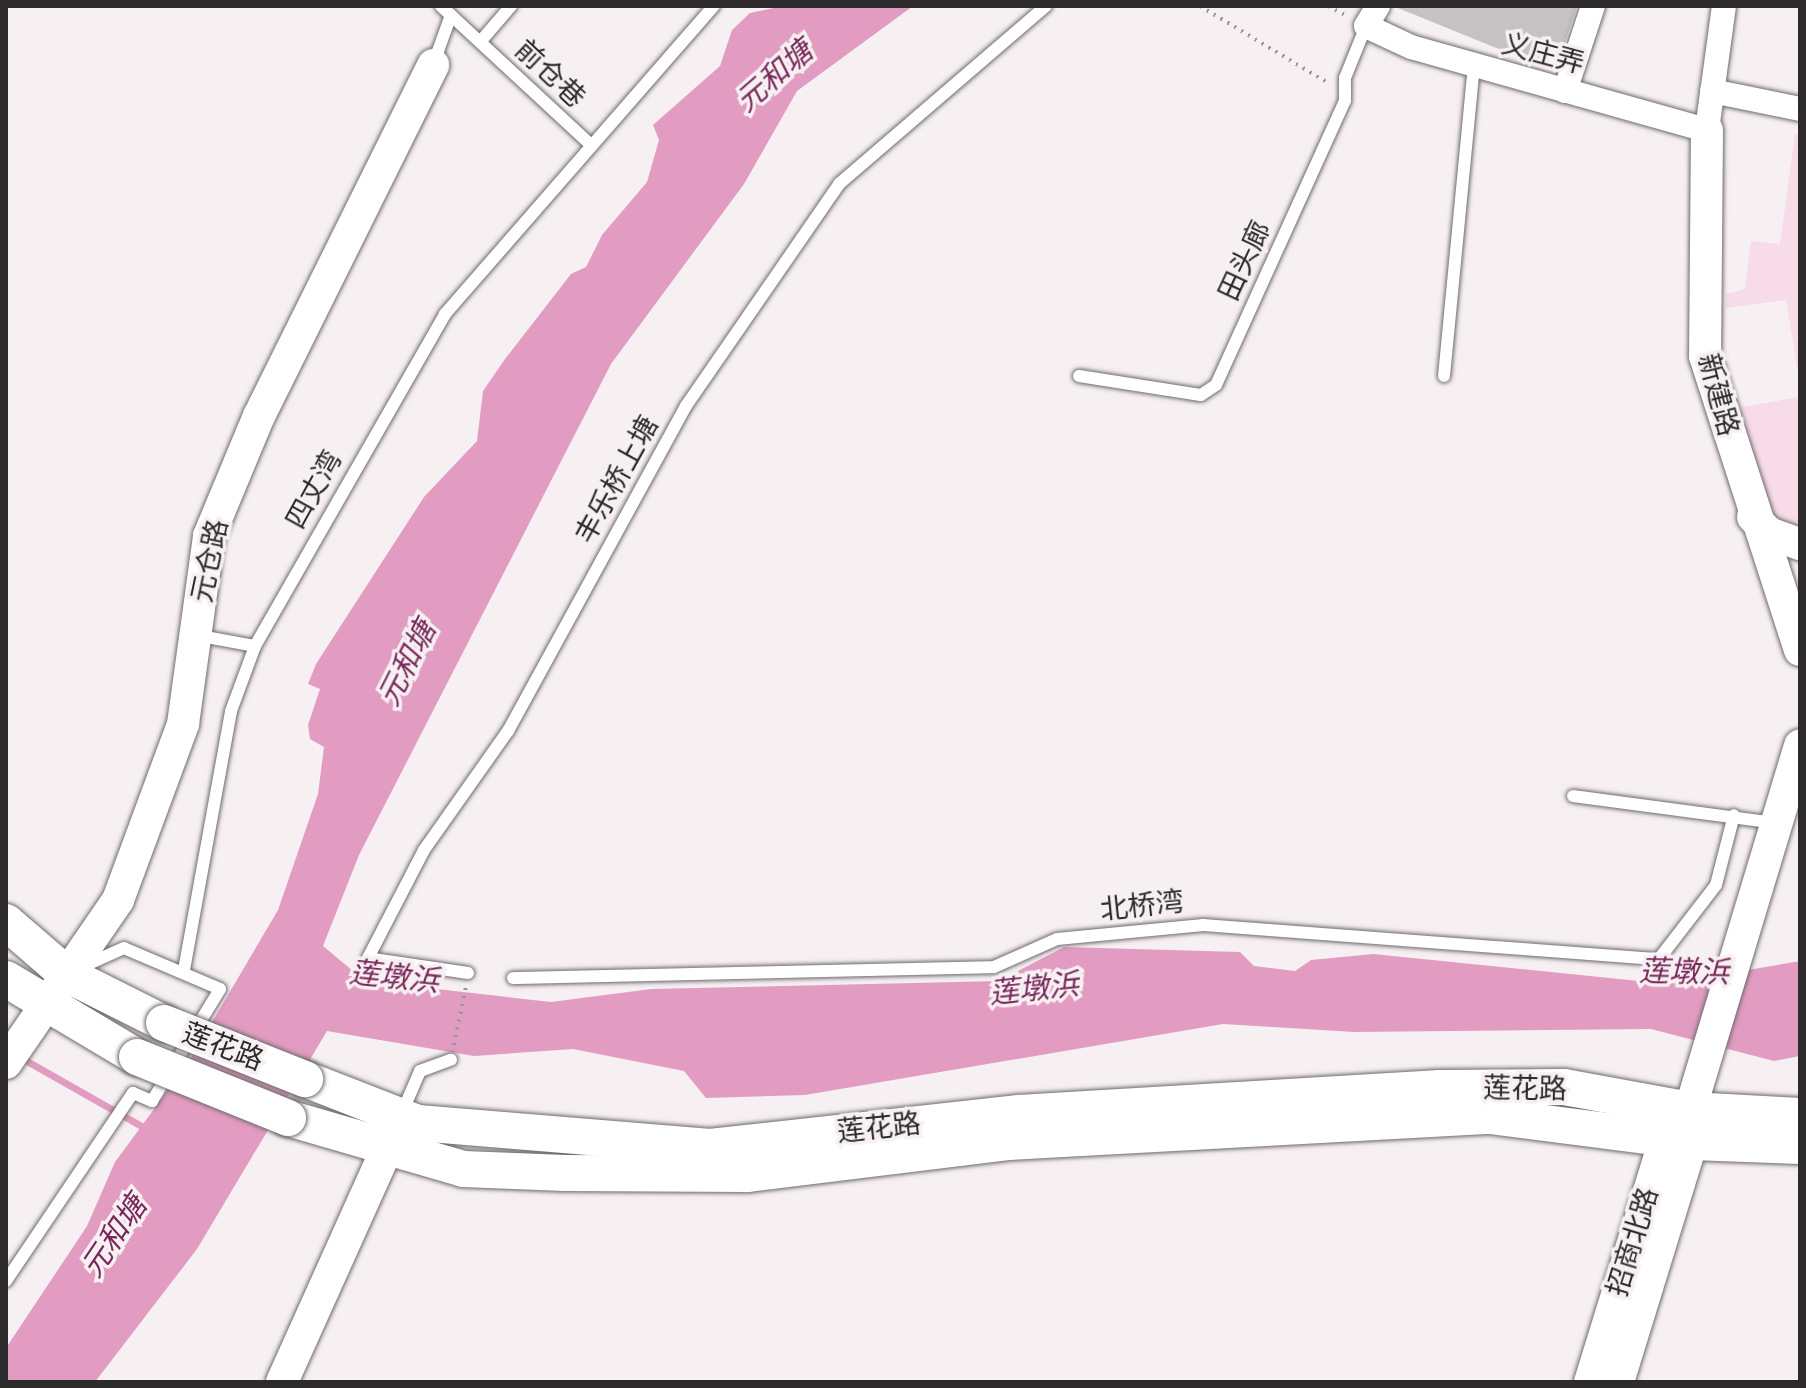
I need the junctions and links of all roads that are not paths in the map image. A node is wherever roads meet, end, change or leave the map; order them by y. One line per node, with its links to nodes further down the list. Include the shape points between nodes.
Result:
1 (511, 6): 8 (lane)
2 (714, 6): 15 (lane, 四丈湾)
3 (1046, 6): 29 (lane, 丰乐桥上塘, via 839,184 686,406 508,731 424,850 368,958)
4 (1593, 6): 11 (street)
5 (1724, 6): 12 (street)
6 (446, 10): 8 (lane, 前仓巷); 9 (lane, 元仓路)
7 (1372, 16): 10 (street, 义庄弄); 16 (lane, 田头廊, via 1310,183 1266,266 1216,385 1201,395)
8 (480, 42): 15 (lane, 前仓巷)
9 (433, 65): 20 (street, 元仓路, via 259,416 220,509 209,536)
10 (1474, 66): 11 (street, 义庄弄); 17 (lane)
11 (1565, 91): 14 (street, 义庄弄)
12 (1712, 91): 13 (street); 14 (street)
13 (1800, 109)
14 (1707, 130): 18 (street, 新建路, via 1705,356)
15 (591, 145): 21 (lane, 四丈湾, via 445,314)
16 (1079, 376)
17 (1444, 376)
18 (1753, 517): 19 (street, via 1769,533); 22 (street, 新建路)
19 (1800, 544)
20 (195, 635): 21 (lane); 30 (street, 元仓路, via 183,724 118,900)
21 (255, 646): 28 (lane, 四丈湾, via 231,711)
22 (1800, 650)
23 (1800, 745): 26 (street, 招商北路)
24 (1573, 796): 25 (lane)
25 (1734, 815): 26 (lane); 31 (lane, 北桥湾, via 1716,885 1659,959 1203,925 1057,939 994,967)
26 (1776, 823): 37 (street, 招商北路)
27 (6, 922): 30 (main road, 莲花路)
28 (184, 970): 30 (lane, via 124,948); 40 (lane, via 220,989 152,1101 133,1093)
29 (468, 973)
30 (66, 974): 33 (street, 元仓路); 38 (main road, 莲花路, bridge, via 164,1023 305,1079)
31 (513, 978)
32 (6, 979): 33 (main road, 莲花路)
33 (45, 1005): 34 (street, 元仓路); 38 (main road, 莲花路, bridge, via 137,1057 288,1118)
34 (12, 1054)
35 (451, 1060): 38 (lane, via 420,1071)
36 (1800, 1116): 37 (main road, 莲花路)
37 (1682, 1130): 38 (main road, 莲花路, via 1564,1087 1440,1088 1019,1113 710,1147); 39 (main road, 莲花路); 42 (street, 招商北路); 43 (street, 招商北路)
38 (394, 1133): 41 (street)
39 (1800, 1146)
40 (6, 1281)
41 (282, 1382)
42 (1590, 1382)
43 (1618, 1382)

